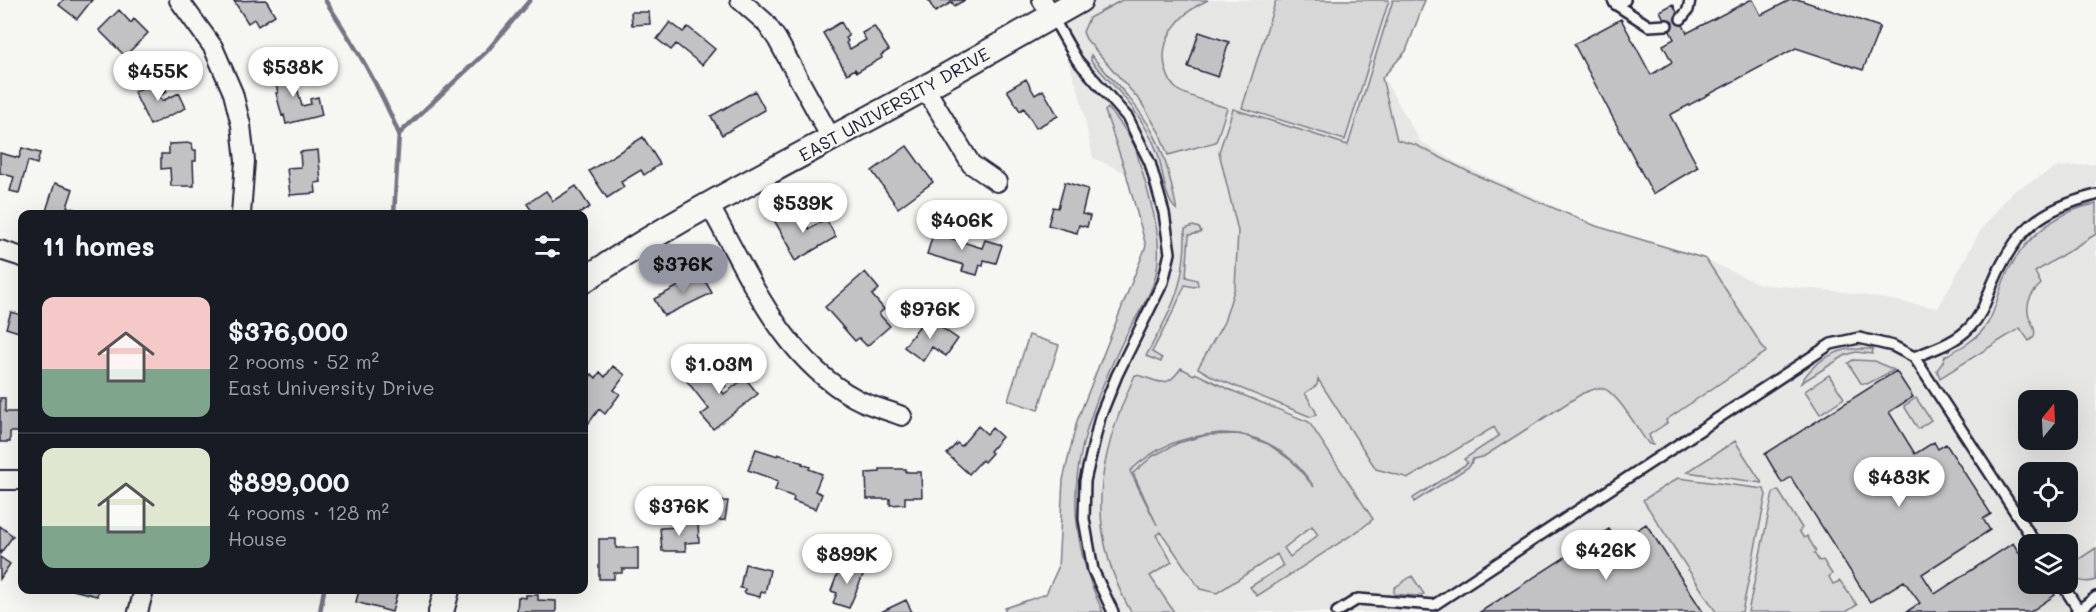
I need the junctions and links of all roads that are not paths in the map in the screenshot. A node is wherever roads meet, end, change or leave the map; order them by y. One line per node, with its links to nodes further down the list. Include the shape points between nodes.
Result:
1 (179, 0): 15 (street, via 213,47 233,93 245,161)
2 (740, 0): 11 (street, via 777,39)
3 (1080, 0): 7 (main road, EAST UNIVERSITY DRIVE)
4 (1625, 0): 6 (lane)
5 (1690, 0): 8 (lane)
6 (1614, 2): 9 (lane, via 1649,26)
7 (1047, 8): 10 (main road, EAST UNIVERSITY DRIVE); 31 (lane, via 1077,60 1128,118 1150,163 1170,253 1163,282 1100,417 1085,481 1084,519 1093,570)
8 (1681, 20)
9 (1667, 26)
10 (925, 88): 11 (main road, EAST UNIVERSITY DRIVE); 12 (street, via 971,164)
11 (831, 138): 14 (main road, EAST UNIVERSITY DRIVE)
12 (997, 182)
13 (2096, 195): 19 (lane, via 2068,202 2039,216 2016,239 2001,264 1984,309 1971,327 1953,342)
14 (708, 203): 18 (main road, EAST UNIVERSITY DRIVE); 20 (street, via 772,318 792,346 816,371 856,399)
15 (241, 210)
16 (0, 250): 17 (street)
17 (18, 256)
18 (588, 277)
19 (1914, 357): 23 (lane); 32 (lane, via 1893,346 1859,338 1831,344 1434,604 1358,599)
20 (902, 416)
21 (0, 480): 22 (street)
22 (18, 480)
23 (2029, 534)
24 (143, 594): 29 (street)
25 (446, 594): 30 (main road)
26 (2068, 594): 28 (lane)
27 (2096, 597): 28 (lane)
28 (2078, 611)
29 (138, 612)
30 (441, 612)
31 (1113, 612)
32 (1337, 612)

